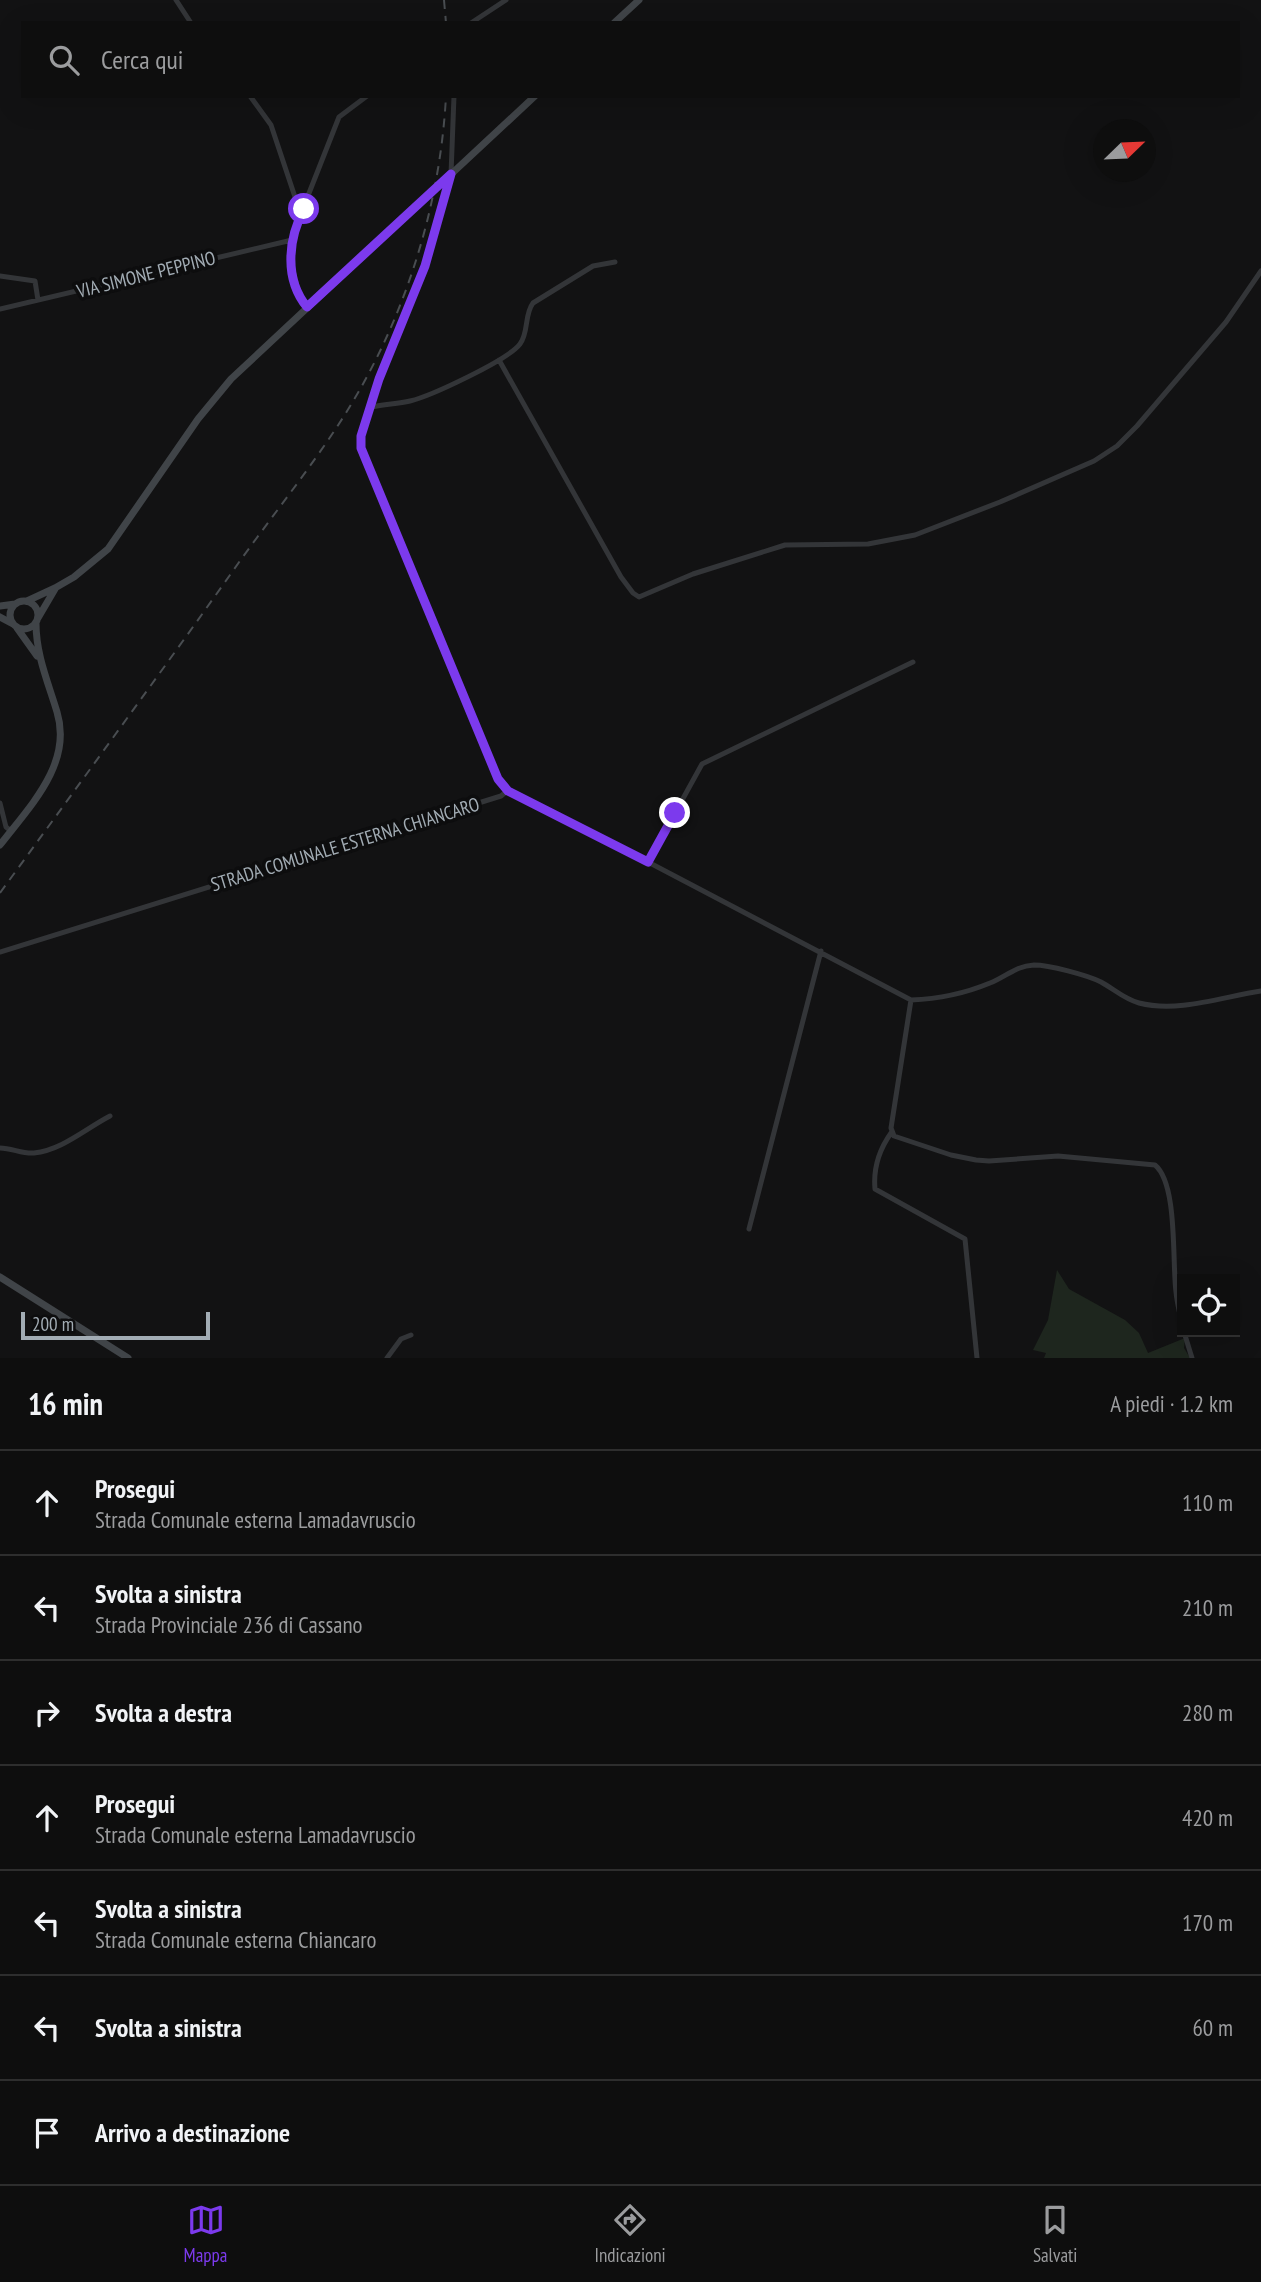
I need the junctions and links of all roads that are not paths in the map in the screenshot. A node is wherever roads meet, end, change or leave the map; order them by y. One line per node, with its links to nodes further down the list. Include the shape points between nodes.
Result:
1 (176, 0): 4 (street)
2 (506, 0): 5 (street)
3 (639, 0): 6 (main road)
4 (190, 21)
5 (474, 21)
6 (616, 21)
7 (252, 98): 12 (street, via 274,132)
8 (364, 98): 12 (street, via 339,117)
9 (454, 98): 11 (street)
10 (533, 98): 11 (main road)
11 (449, 176): 18 (main road, bridge); 21 (street, via 425,266)
12 (300, 216): 13 (street)
13 (292, 240): 17 (street, VIA SIMONE PEPPINO); 18 (street, via 291,266)
14 (615, 262): 20 (street, via 593,266 533,303 521,342)
15 (1261, 271): 20 (street, via 1226,322 1132,431 1094,461 915,536 868,544 785,545 701,571 639,597 621,578)
16 (0, 276): 17 (street, via 35,281)
17 (38, 300): 19 (street, VIA SIMONE PEPPINO)
18 (307, 307): 22 (main road, via 209,406 108,550)
19 (0, 309)
20 (499, 360): 21 (street, via 418,398)
21 (372, 407): 31 (street, via 361,448 493,767)
22 (55, 588): 23 (main road); 27 (main road)
23 (27, 601): 24 (main road); 27 (main road, via 35,606)
24 (16, 604): 25 (main road); 28 (main road, via 11,611)
25 (0, 606)
26 (0, 617): 28 (main road)
27 (37, 621): 28 (main road, via 29,629); 29 (main road)
28 (15, 625): 29 (main road)
29 (39, 659): 33 (main road, via 59,720 59,743 43,789)
30 (913, 662): 35 (street, via 702,764)
31 (508, 791): 35 (street); 37 (street, STRADA COMUNALE ESTERNA CHIANCARO)
32 (0, 803): 33 (street)
33 (11, 831): 34 (main road)
34 (0, 845)
35 (648, 862): 36 (street)
36 (821, 951): 39 (street); 43 (street)
37 (0, 952)
38 (1261, 991): 39 (street, via 1176,1006 1151,1005 1124,997 1099,981 1036,965 1010,971 976,988)
39 (911, 1000): 41 (street)
40 (110, 1116): 42 (street, via 42,1151)
41 (891, 1133): 45 (street, via 976,1160 1058,1156 1155,1165 1170,1198); 50 (street, via 880,1152 875,1189 965,1239)
42 (0, 1149)
43 (750, 1229)
44 (0, 1277): 48 (main road)
45 (1177, 1297)
46 (411, 1335): 49 (street, via 401,1339)
47 (1186, 1337): 51 (street)
48 (128, 1358)
49 (387, 1358)
50 (977, 1358)
51 (1192, 1358)

